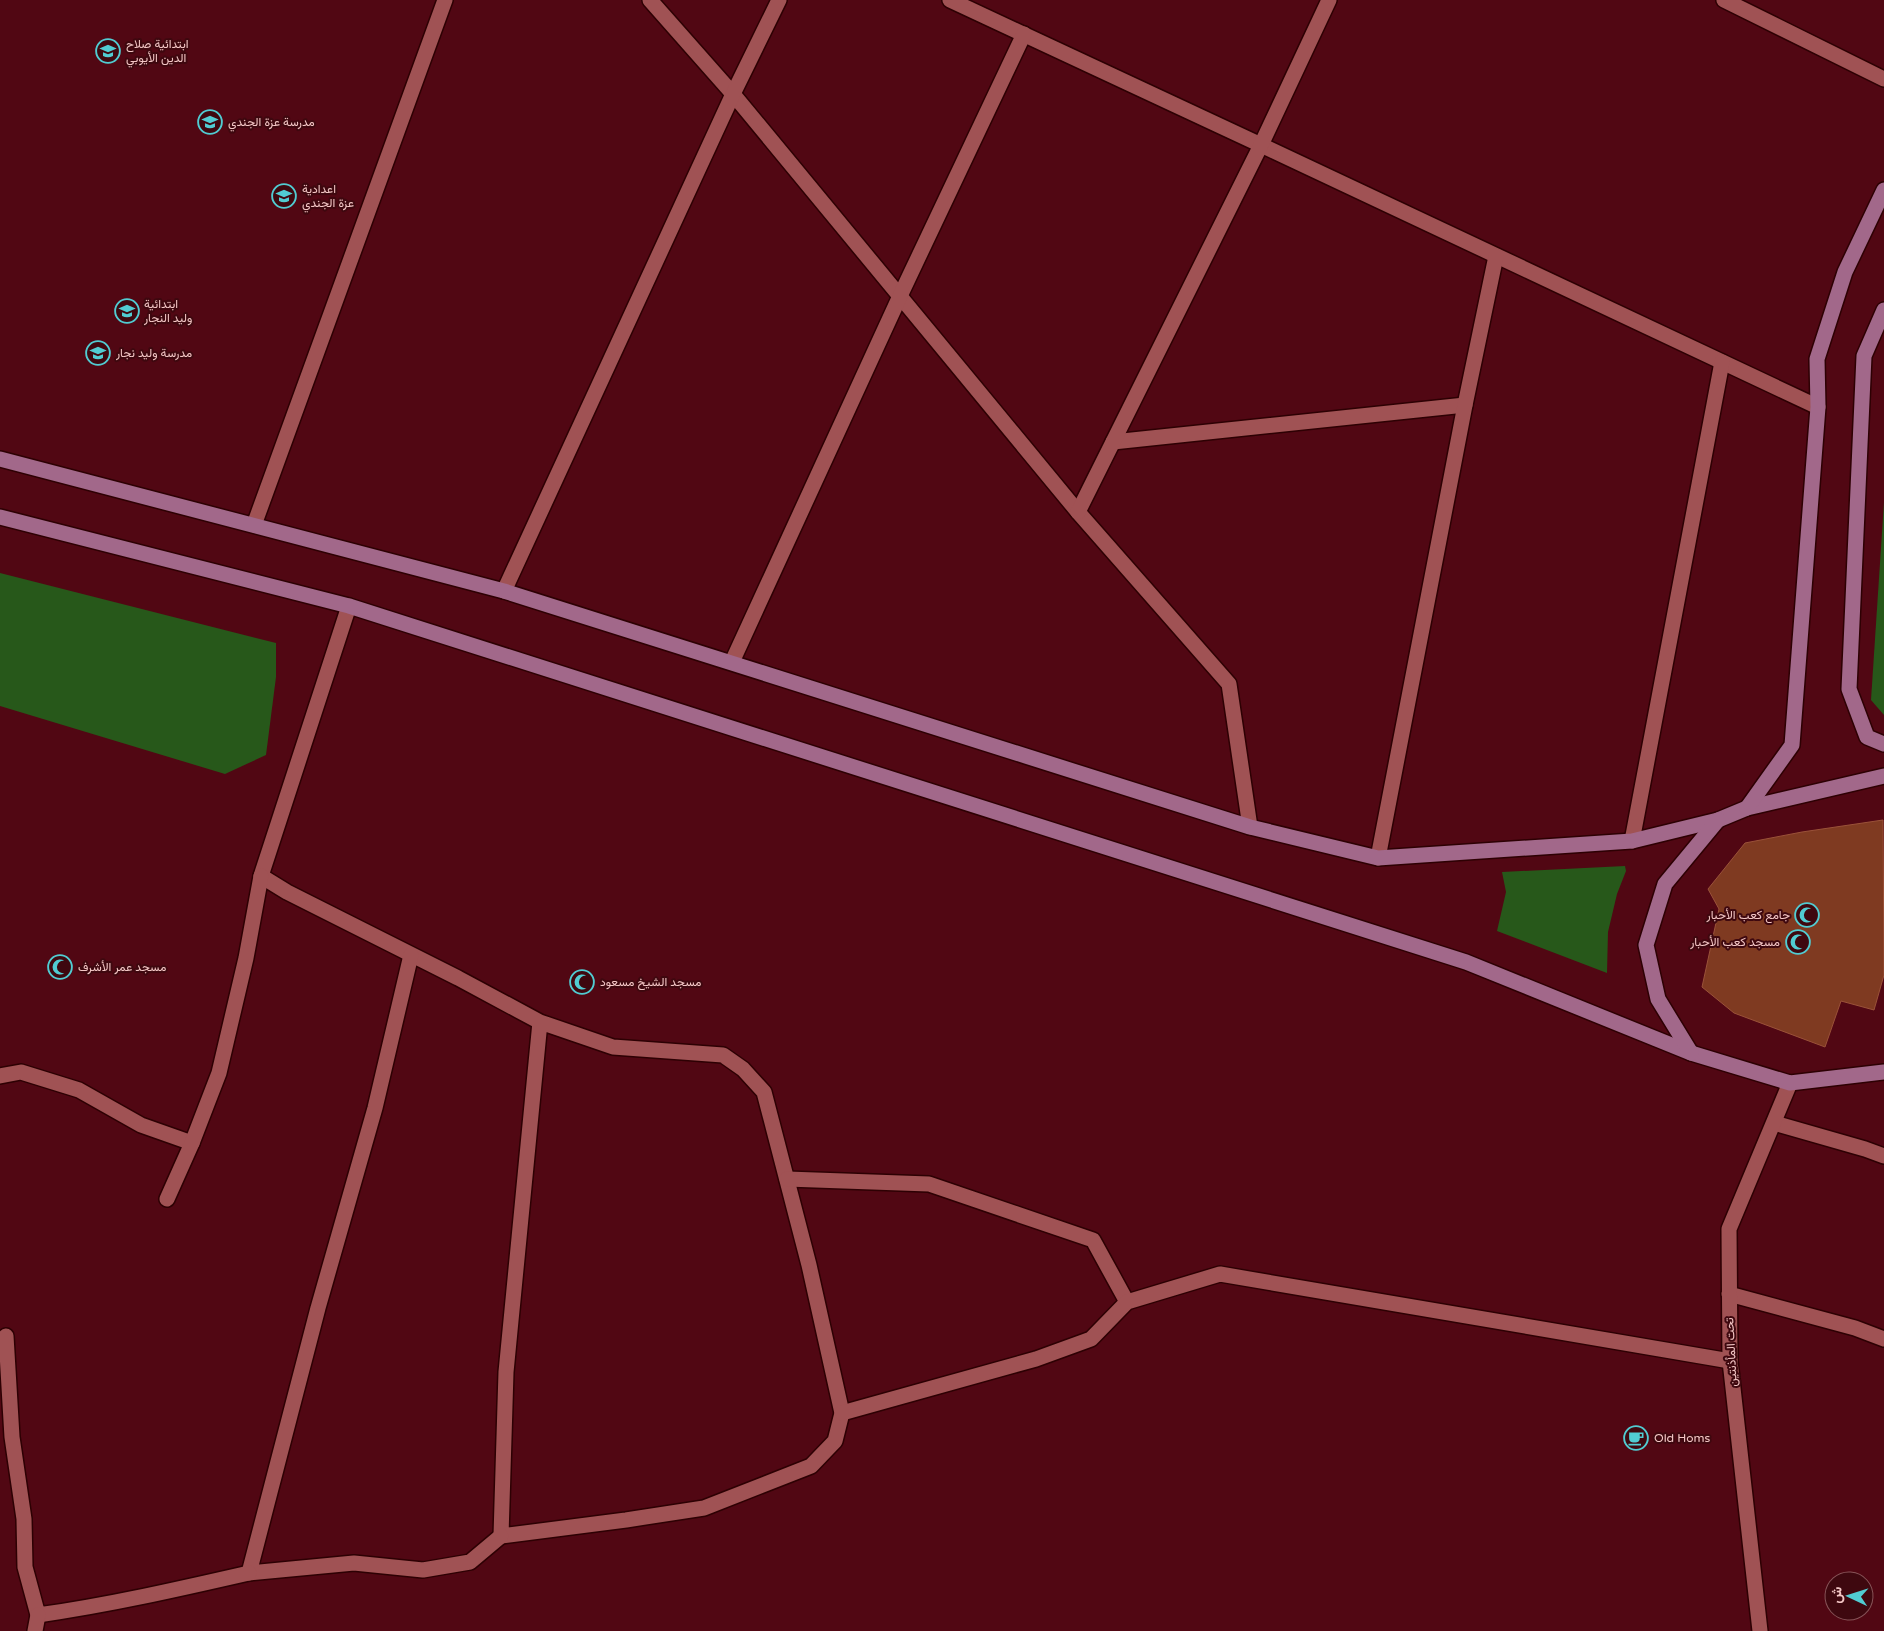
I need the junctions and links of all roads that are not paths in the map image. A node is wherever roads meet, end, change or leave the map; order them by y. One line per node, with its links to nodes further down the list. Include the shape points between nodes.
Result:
1 (445, 0): 22 (street)
2 (650, 0): 9 (street)
3 (779, 0): 9 (street)
4 (950, 0): 7 (street)
5 (1329, 0): 10 (street)
6 (1724, 0): 8 (street)
7 (1024, 34): 10 (street); 13 (street)
8 (1884, 79)
9 (733, 94): 13 (street); 23 (street)
10 (1261, 145): 12 (street); 18 (street)
11 (1884, 190): 17 (main road, via 1845,272 1818,359)
12 (1496, 256): 15 (street); 16 (street)
13 (900, 296): 20 (street); 25 (street)
14 (1884, 310): 26 (main road, via 1864,356 1849,689 1867,737)
15 (1722, 362): 17 (street); 31 (street)
16 (1465, 405): 18 (street); 32 (street)
17 (1818, 408): 28 (main road, via 1792,745)
18 (1113, 442): 20 (street)
19 (0, 459): 22 (main road)
20 (1078, 512): 30 (street, via 1229,684)
21 (0, 516): 24 (main road)
22 (254, 525): 23 (main road)
23 (504, 591): 25 (main road)
24 (348, 606): 33 (street); 36 (main road, via 1466,962)
25 (732, 662): 30 (main road)
26 (1884, 744)
27 (1884, 776): 28 (main road)
28 (1747, 808): 29 (main road)
29 (1718, 820): 31 (main road); 36 (main road, via 1665,884 1646,945 1658,999)
30 (1250, 827): 32 (main road)
31 (1632, 841): 32 (main road)
32 (1378, 858)
33 (261, 876): 34 (street, via 286,892); 41 (street, via 219,1073)
34 (411, 955): 35 (street); 53 (street, via 375,1108 318,1308)
35 (540, 1022): 43 (street, via 613,1046 723,1055 743,1069 764,1092); 52 (street, via 506,1372)
36 (1691, 1052): 39 (main road)
37 (1884, 1072): 39 (main road)
38 (0, 1076): 41 (street, via 21,1072 79,1090 141,1126)
39 (1790, 1083): 40 (street, تحت المأذنتين)
40 (1774, 1124): 42 (street); 45 (street, تحت المأذنتين, via 1729,1229)
41 (192, 1143): 44 (street)
42 (1884, 1156)
43 (787, 1179): 46 (street, via 929,1184 1093,1240); 51 (street)
44 (167, 1199)
45 (1728, 1294): 48 (street, via 1855,1328); 49 (street, تحت المأذنتين)
46 (1127, 1302): 49 (street, via 1220,1274); 51 (street, via 1091,1338 1036,1359)
47 (6, 1336): 50 (street)
48 (1884, 1339)
49 (1730, 1361): 56 (street, تحت المأذنتين)
50 (4, 1388): 54 (street, via 24,1519 25,1567)
51 (842, 1413): 52 (street, via 835,1440 810,1466 704,1508)
52 (501, 1536): 53 (street, via 470,1562 423,1570 354,1564)
53 (249, 1573): 54 (street)
54 (38, 1615): 55 (street)
55 (36, 1631)
56 (1760, 1631)

